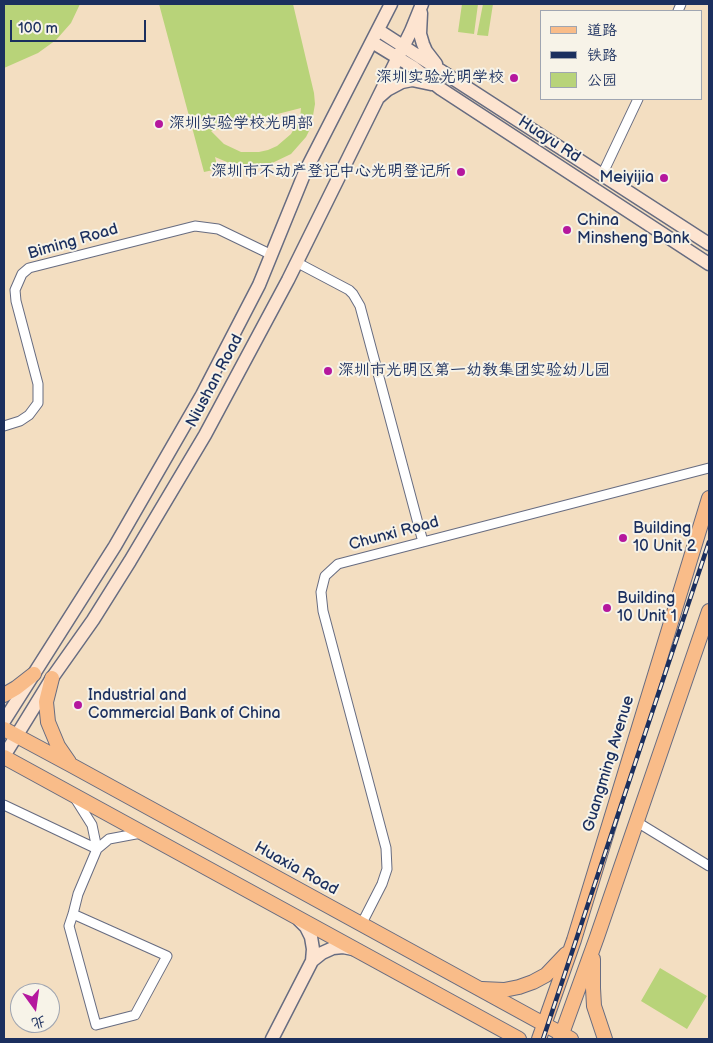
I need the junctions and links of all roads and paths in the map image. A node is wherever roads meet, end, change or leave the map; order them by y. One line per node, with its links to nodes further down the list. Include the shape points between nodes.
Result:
1 (392, 4): 3 (street, Niushan Road)
2 (423, 4): 4 (street, Niushan Road); 5 (street, via 420,24 423,44 430,58)
3 (375, 36): 4 (street, Huayu Rd); 11 (street, Niushan Road, via 304,172)
4 (400, 52): 5 (street, Huayu Rd); 6 (street, Huayu Rd); 8 (street, Niushan Road)
5 (448, 76): 9 (street, Huayu Rd)
6 (440, 89): 8 (street, via 422,81 402,82 387,90); 13 (street, Huayu Rd)
7 (638, 100): 9 (street)
8 (373, 105): 12 (street, Niushan Road)
9 (602, 175): 10 (street, Huayu Rd)
10 (709, 244)
11 (272, 255): 14 (street, Biming Road, via 218,229 195,226 29,268 22,274 15,290 38,384 38,403 28,416); 19 (street, Niushan Road, via 202,395 115,546)
12 (296, 262): 17 (street, via 348,290 360,306); 20 (street, Niushan Road, via 205,435 93,620)
13 (709, 264)
14 (4, 426)
15 (709, 468): 17 (street, Chunxi Road)
16 (709, 498): 35 (main road, Guangming Avenue)
17 (423, 542): 34 (street, Chunxi Road, via 338,564 325,576 321,592 386,848 387,869)
18 (709, 611): 28 (main road)
19 (34, 674): 21 (main road); 22 (street, Niushan Road)
20 (52, 678): 23 (street, Niushan Road); 25 (main road, via 46,702 48,722 58,746)
21 (4, 695)
22 (4, 721)
23 (10, 732): 24 (street, Niushan Road); 25 (main road, Huaxia Road)
24 (4, 757): 26 (main road)
25 (71, 765): 34 (main road, Huaxia Road)
26 (72, 794): 29 (main road); 30 (street, via 92,825)
27 (4, 805): 30 (street)
28 (637, 822): 31 (street); 37 (main road)
29 (142, 833): 30 (street, via 110,839); 33 (main road)
30 (97, 850): 32 (street)
31 (709, 866)
32 (72, 914): 32 (street, via 70,932 96,1025 135,1015 167,956)
33 (299, 920): 36 (main road); 38 (street, via 311,937)
34 (361, 925): 39 (main road, Huaxia Road)
35 (574, 940): 39 (main road, via 557,965 533,982 504,990); 41 (main road, Guangming Avenue)
36 (354, 949): 38 (street, via 333,948); 40 (main road)
37 (593, 949): 42 (main road); 47 (main road, via 594,1006)
38 (312, 961): 43 (street)
39 (474, 987): 41 (main road, Huaxia Road)
40 (479, 1017): 44 (main road); 45 (main road)
41 (544, 1026): 42 (main road, Huaxia Road); 46 (main road, Guangming Avenue)
42 (564, 1038)
43 (272, 1039)
44 (495, 1039)
45 (520, 1039)
46 (539, 1039)
47 (605, 1039)

